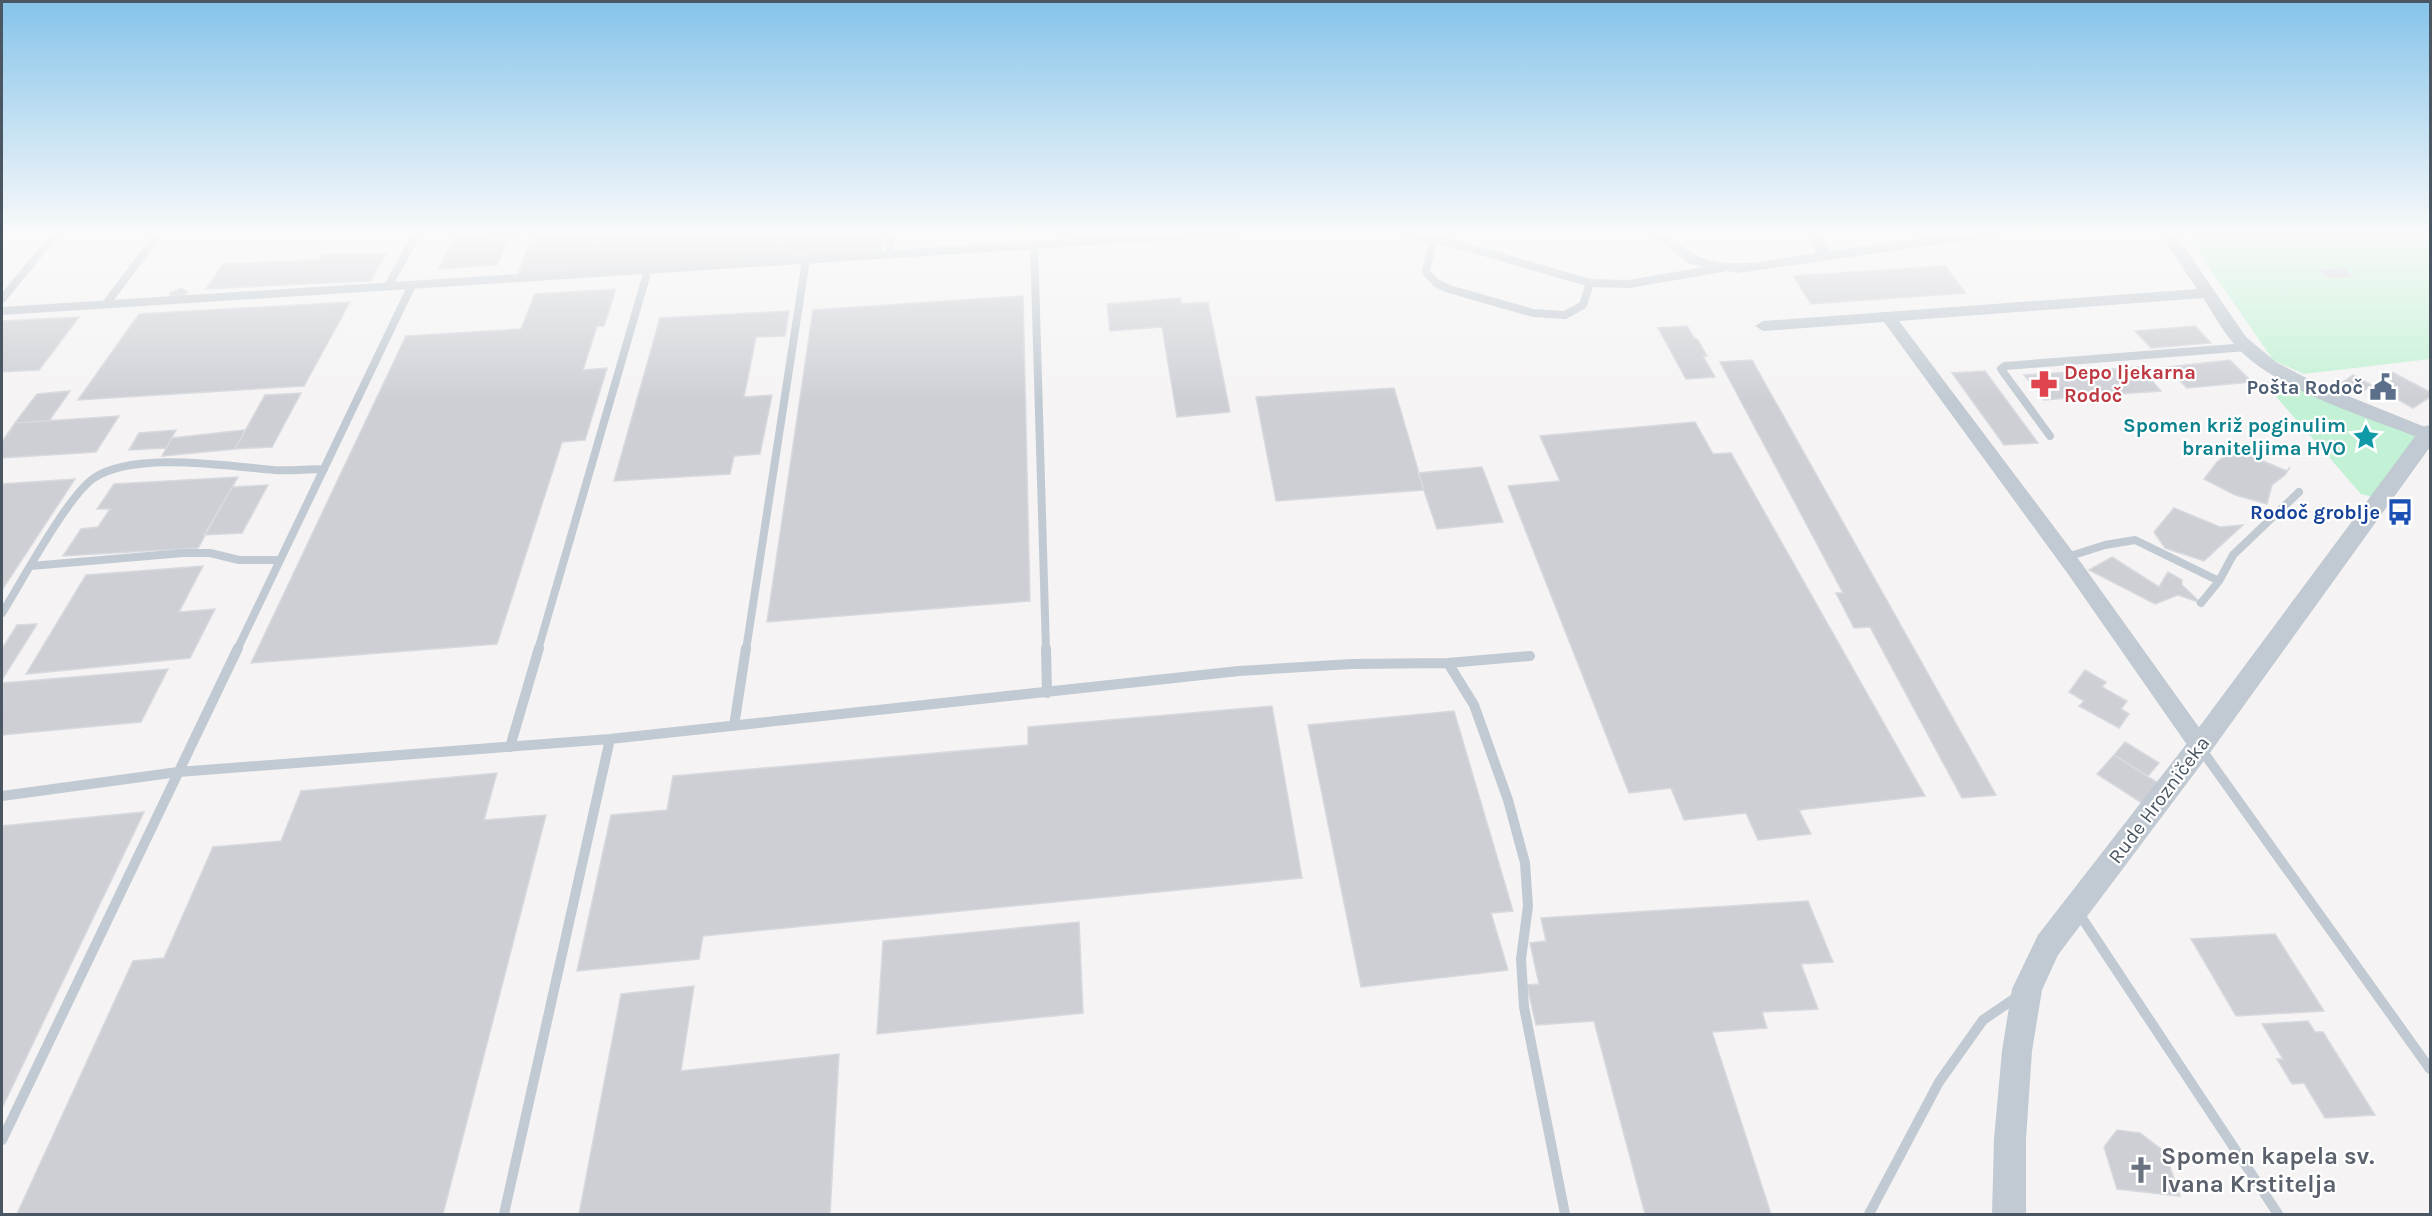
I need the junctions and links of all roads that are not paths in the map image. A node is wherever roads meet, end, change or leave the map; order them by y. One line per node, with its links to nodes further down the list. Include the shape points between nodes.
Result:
1 (117, 289): 11 (lane)
2 (345, 289): 11 (lane)
3 (410, 289): 18 (lane)
4 (643, 289): 32 (lane)
5 (801, 289): 29 (lane)
6 (1035, 289): 28 (lane)
7 (1448, 289): 8 (lane, via 1555,316 1576,312 1587,300)
8 (1589, 289)
9 (2206, 289): 10 (street)
10 (2209, 293): 13 (street); 15 (street)
11 (106, 304): 12 (lane)
12 (2, 311)
13 (1888, 317): 14 (street); 20 (street)
14 (1763, 326)
15 (2247, 346): 16 (street, via 2270,366 2310,387); 17 (lane, via 2005,366 2001,369)
16 (2429, 433): 31 (street, Rude Hrozničeka)
17 (2050, 436)
18 (324, 469): 21 (lane); 22 (lane, via 277,470 202,463 120,467 84,486)
19 (2299, 492): 23 (lane, via 2233,555)
20 (2067, 557): 23 (lane, via 2135,540); 31 (street)
21 (280, 560): 22 (lane, via 183,553); 33 (lane)
22 (31, 566): 25 (lane)
23 (2219, 581): 24 (lane)
24 (2201, 603)
25 (2, 613)
26 (1530, 656): 27 (lane)
27 (1448, 663): 28 (lane, via 1239,671); 40 (lane, via 1474,705 1508,800 1525,863 1528,906 1521,959 1524,1007)
28 (1047, 693): 29 (lane)
29 (734, 726): 30 (lane)
30 (610, 739): 32 (lane); 39 (lane)
31 (2200, 746): 35 (street, Rude Hrozničeka); 37 (lane)
32 (510, 747): 33 (lane)
33 (178, 772): 34 (lane); 38 (lane)
34 (2, 796)
35 (2077, 910): 36 (street, Rude Hrozničeka, via 2048,945); 43 (lane)
36 (2027, 989): 41 (lane, via 1983,1020 1940,1082); 42 (street, Rude Hrozničeka, via 2012,1106)
37 (2430, 1069)
38 (2, 1140)
39 (504, 1215)
40 (1565, 1215)
41 (1869, 1215)
42 (2009, 1215)
43 (2278, 1215)

